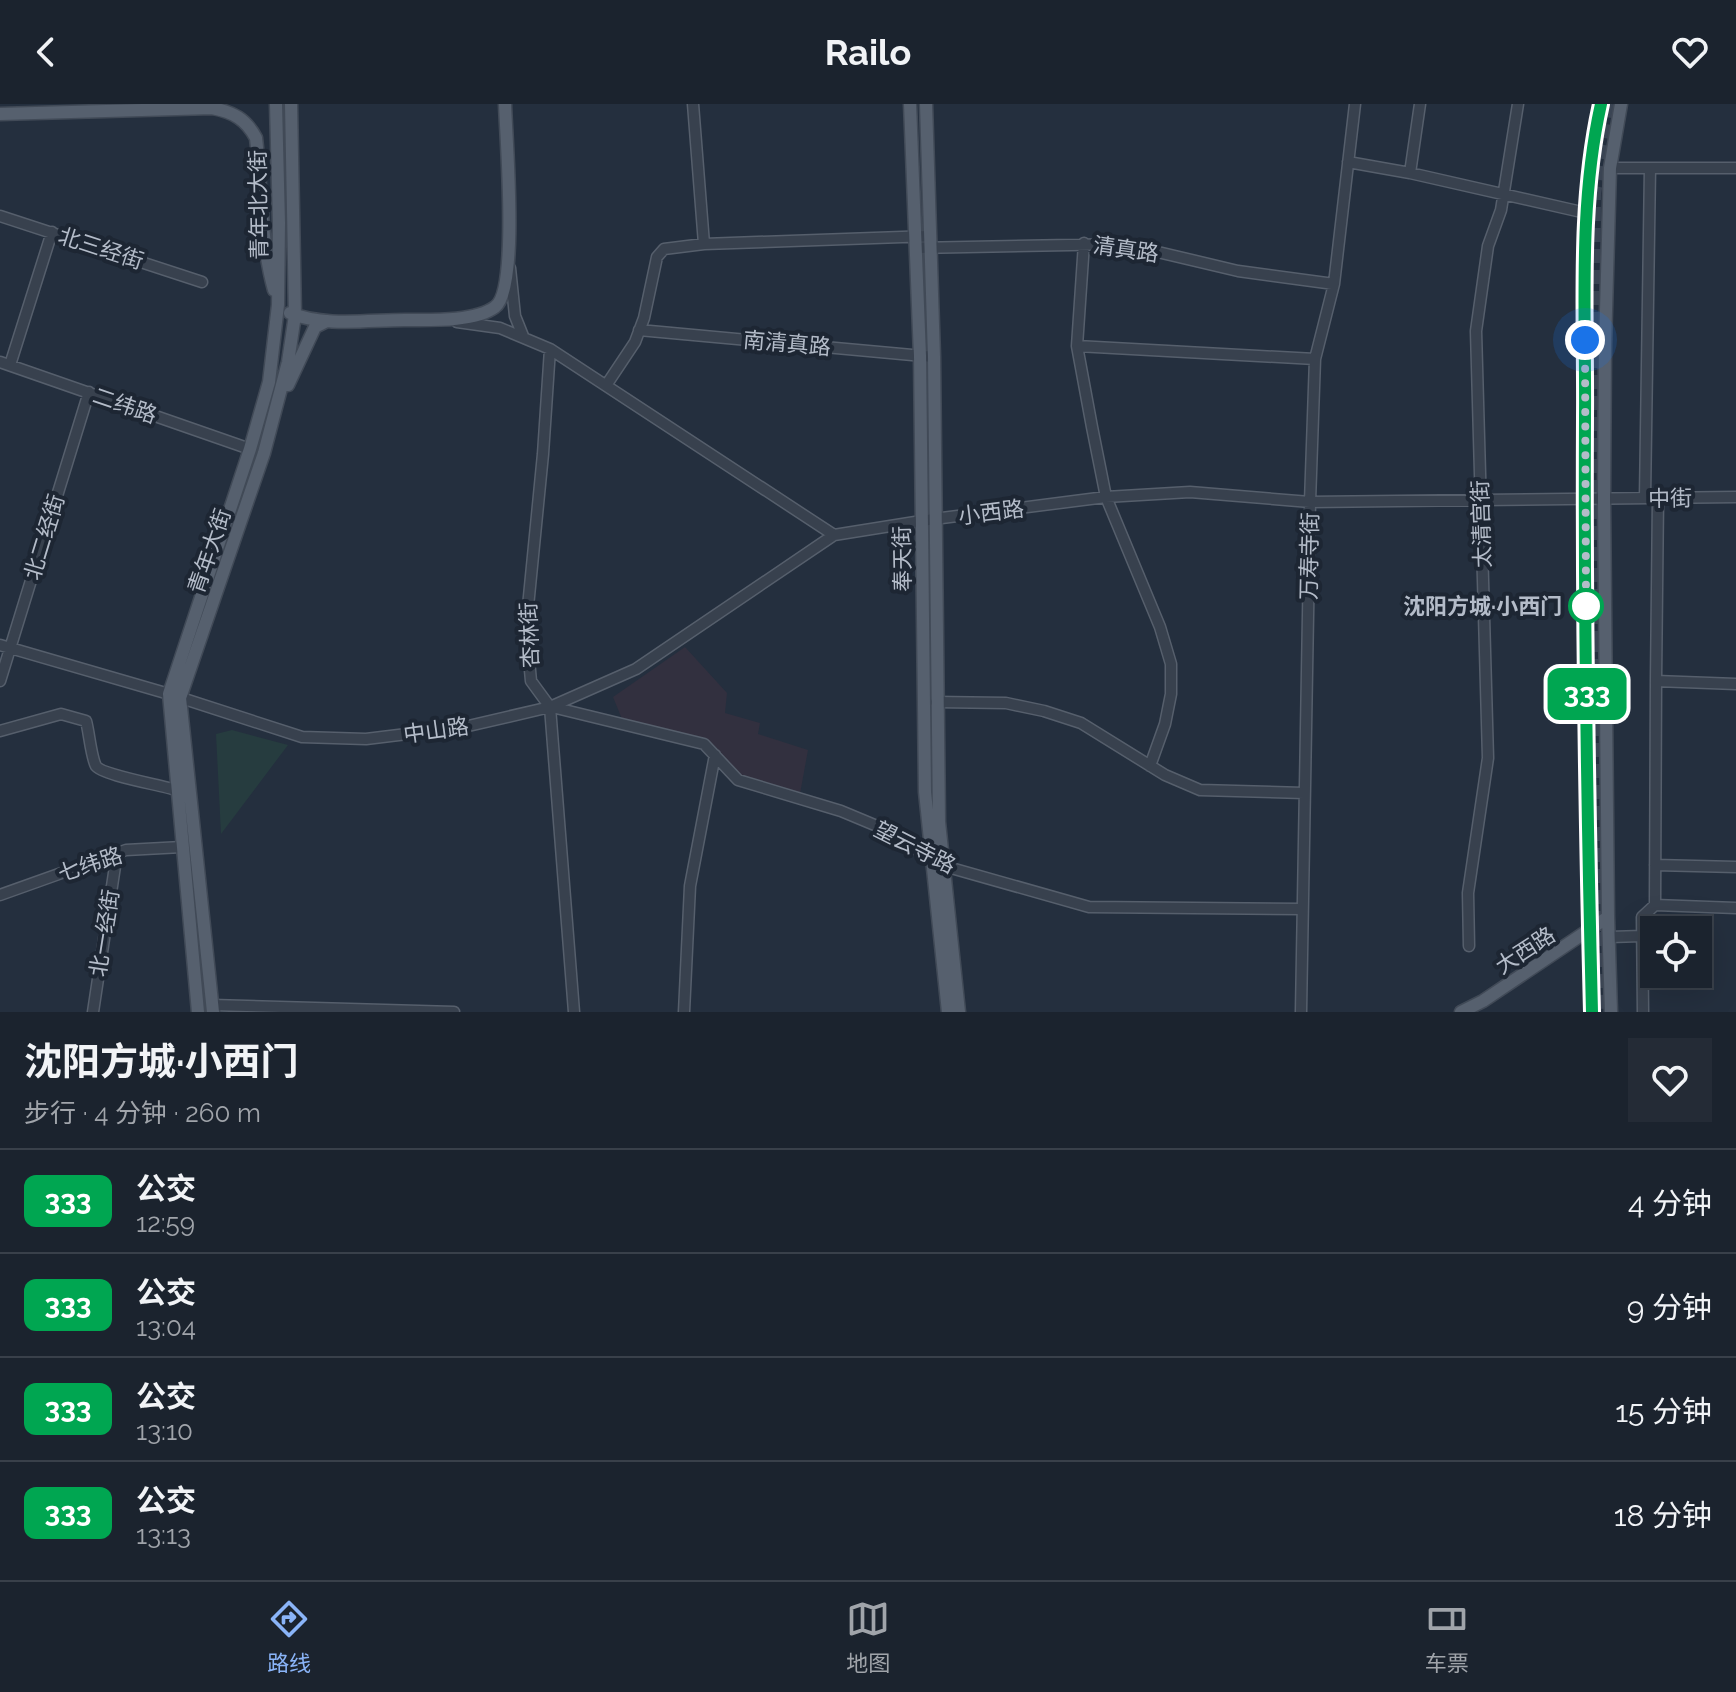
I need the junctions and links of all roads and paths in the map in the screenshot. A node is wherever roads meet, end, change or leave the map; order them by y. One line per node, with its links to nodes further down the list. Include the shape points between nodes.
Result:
1 (276, 104): 29 (main road, 青年北大街)
2 (291, 104): 30 (main road, 青年大街)
3 (505, 104): 26 (main road)
4 (693, 104): 25 (street)
5 (910, 104): 23 (main road, 奉天街)
6 (926, 104): 22 (main road, 奉天街)
7 (1355, 104): 13 (street, 万寿寺街)
8 (1420, 104): 17 (street)
9 (1518, 104): 18 (street, 太清宫街)
10 (1601, 104): 19 (main road)
11 (1621, 104): 14 (main road)
12 (0, 114): 29 (main road, via 212,108 239,117 256,138 264,246)
13 (1348, 162): 17 (street); 28 (street, 万寿寺街)
14 (1610, 168): 15 (street); 50 (main road)
15 (1650, 168): 16 (street); 47 (street)
16 (1736, 168)
17 (1410, 173): 18 (street)
18 (1502, 195): 19 (street); 51 (street, 太清宫街, via 1488,246 1476,331)
19 (1586, 213): 49 (main road)
20 (0, 216): 21 (street, 北三经街)
21 (52, 232): 27 (street, 北三经街); 40 (street)
22 (930, 241): 23 (street, 清真路); 24 (street, 清真路); 38 (main road, 奉天街)
23 (916, 242): 25 (street, 清真路); 37 (main road, 奉天街)
24 (1084, 243): 28 (street, 清真路, via 1124,244 1238,271); 35 (street)
25 (704, 244): 33 (street, 清真路, via 664,249 657,257)
26 (509, 265): 32 (main road, via 505,294 497,306); 34 (street)
27 (202, 282)
28 (1334, 284): 39 (street, 万寿寺街)
29 (278, 305): 30 (main road); 44 (main road, 青年大街, via 269,382)
30 (295, 315): 31 (main road); 43 (main road, 青年大街)
31 (330, 320): 32 (main road); 43 (main road, via 315,327)
32 (439, 320): 34 (street)
33 (639, 330): 37 (street, 南清真路); 41 (street)
34 (523, 336): 36 (street)
35 (1077, 346): 39 (street); 45 (street)
36 (550, 349): 41 (street); 61 (street, 杏林街, via 526,627 531,681)
37 (920, 356): 38 (street, 南清真路); 53 (main road, 奉天街)
38 (934, 357): 53 (main road, 奉天街)
39 (1315, 359): 52 (street, 万寿寺街)
40 (5, 364): 42 (street, 二纬路)
41 (607, 384): 54 (street)
42 (89, 392): 44 (street, 二纬路); 55 (street, 北二经街)
43 (278, 406): 59 (main road, 青年大街)
44 (250, 449): 59 (main road, 青年大街)
45 (1106, 497): 52 (street, 小西路, via 1190,492); 53 (street, 小西路); 64 (street, via 1171,664 1165,724)
46 (1736, 497): 48 (street, 中街)
47 (1645, 498): 48 (street, 中街); 50 (street, 中街)
48 (1658, 498): 57 (street)
49 (1585, 499): 50 (street, 小西路); 51 (street, 小西路); 79 (main road)
50 (1604, 499): 78 (main road)
51 (1480, 501): 52 (street, 小西路); 82 (street, 太清宫街, via 1488,758 1468,893)
52 (1310, 502): 66 (street, 万寿寺街)
53 (928, 520): 54 (street, 小西路); 60 (main road, 奉天街); 69 (main road, 奉天街, via 925,792)
54 (834, 535): 61 (street, 中山路, via 636,669)
55 (5, 646): 56 (street, 北二经街); 59 (street, 中山路)
56 (0, 681)
57 (1656, 681): 58 (street); 70 (street)
58 (1736, 684)
59 (174, 696): 61 (street, 中山路, via 302,737 366,739 464,727); 65 (main road, 青年大街); 85 (main road, 青年大街)
60 (936, 702): 64 (street, via 1006,703 1044,711 1081,723); 71 (main road, 奉天街)
61 (550, 707): 63 (street, 望云寺路, via 704,744); 90 (street, 杏林街)
62 (0, 731): 65 (street, via 61,714 86,721 96,766 107,774)
63 (715, 755): 69 (street, 望云寺路, via 738,780 841,811); 91 (street, via 690,886)
64 (1150, 766): 66 (street, via 1200,790)
65 (176, 790): 67 (main road, 青年大街)
66 (1304, 793): 76 (street, 万寿寺街)
67 (182, 847): 68 (street, 七纬路); 88 (main road, 青年大街)
68 (117, 853): 73 (street, 七纬路); 87 (street, 北一经街)
69 (931, 859): 71 (street, 望云寺路); 92 (main road, 奉天街)
70 (1655, 865): 72 (street); 74 (street)
71 (944, 866): 76 (street, 望云寺路, via 1089,907); 93 (main road, 奉天街)
72 (1736, 867)
73 (0, 895)
74 (1655, 905): 75 (street); 77 (street)
75 (1736, 908)
76 (1302, 909): 94 (street, 万寿寺街)
77 (1643, 916)
78 (1608, 917): 79 (main road, 大西路); 81 (main road)
79 (1590, 931): 84 (main road, 大西路); 96 (main road)
80 (1640, 936): 81 (street)
81 (1610, 937): 97 (main road)
82 (1469, 946)
83 (1643, 988): 98 (street)
84 (1483, 1007): 95 (main road, 大西路)
85 (212, 1009): 86 (street)
86 (321, 1010): 89 (street)
87 (93, 1012)
88 (198, 1012)
89 (454, 1012)
90 (574, 1012)
91 (684, 1012)
92 (948, 1012)
93 (959, 1012)
94 (1301, 1012)
95 (1461, 1012)
96 (1592, 1012)
97 (1611, 1012)
98 (1643, 1012)

